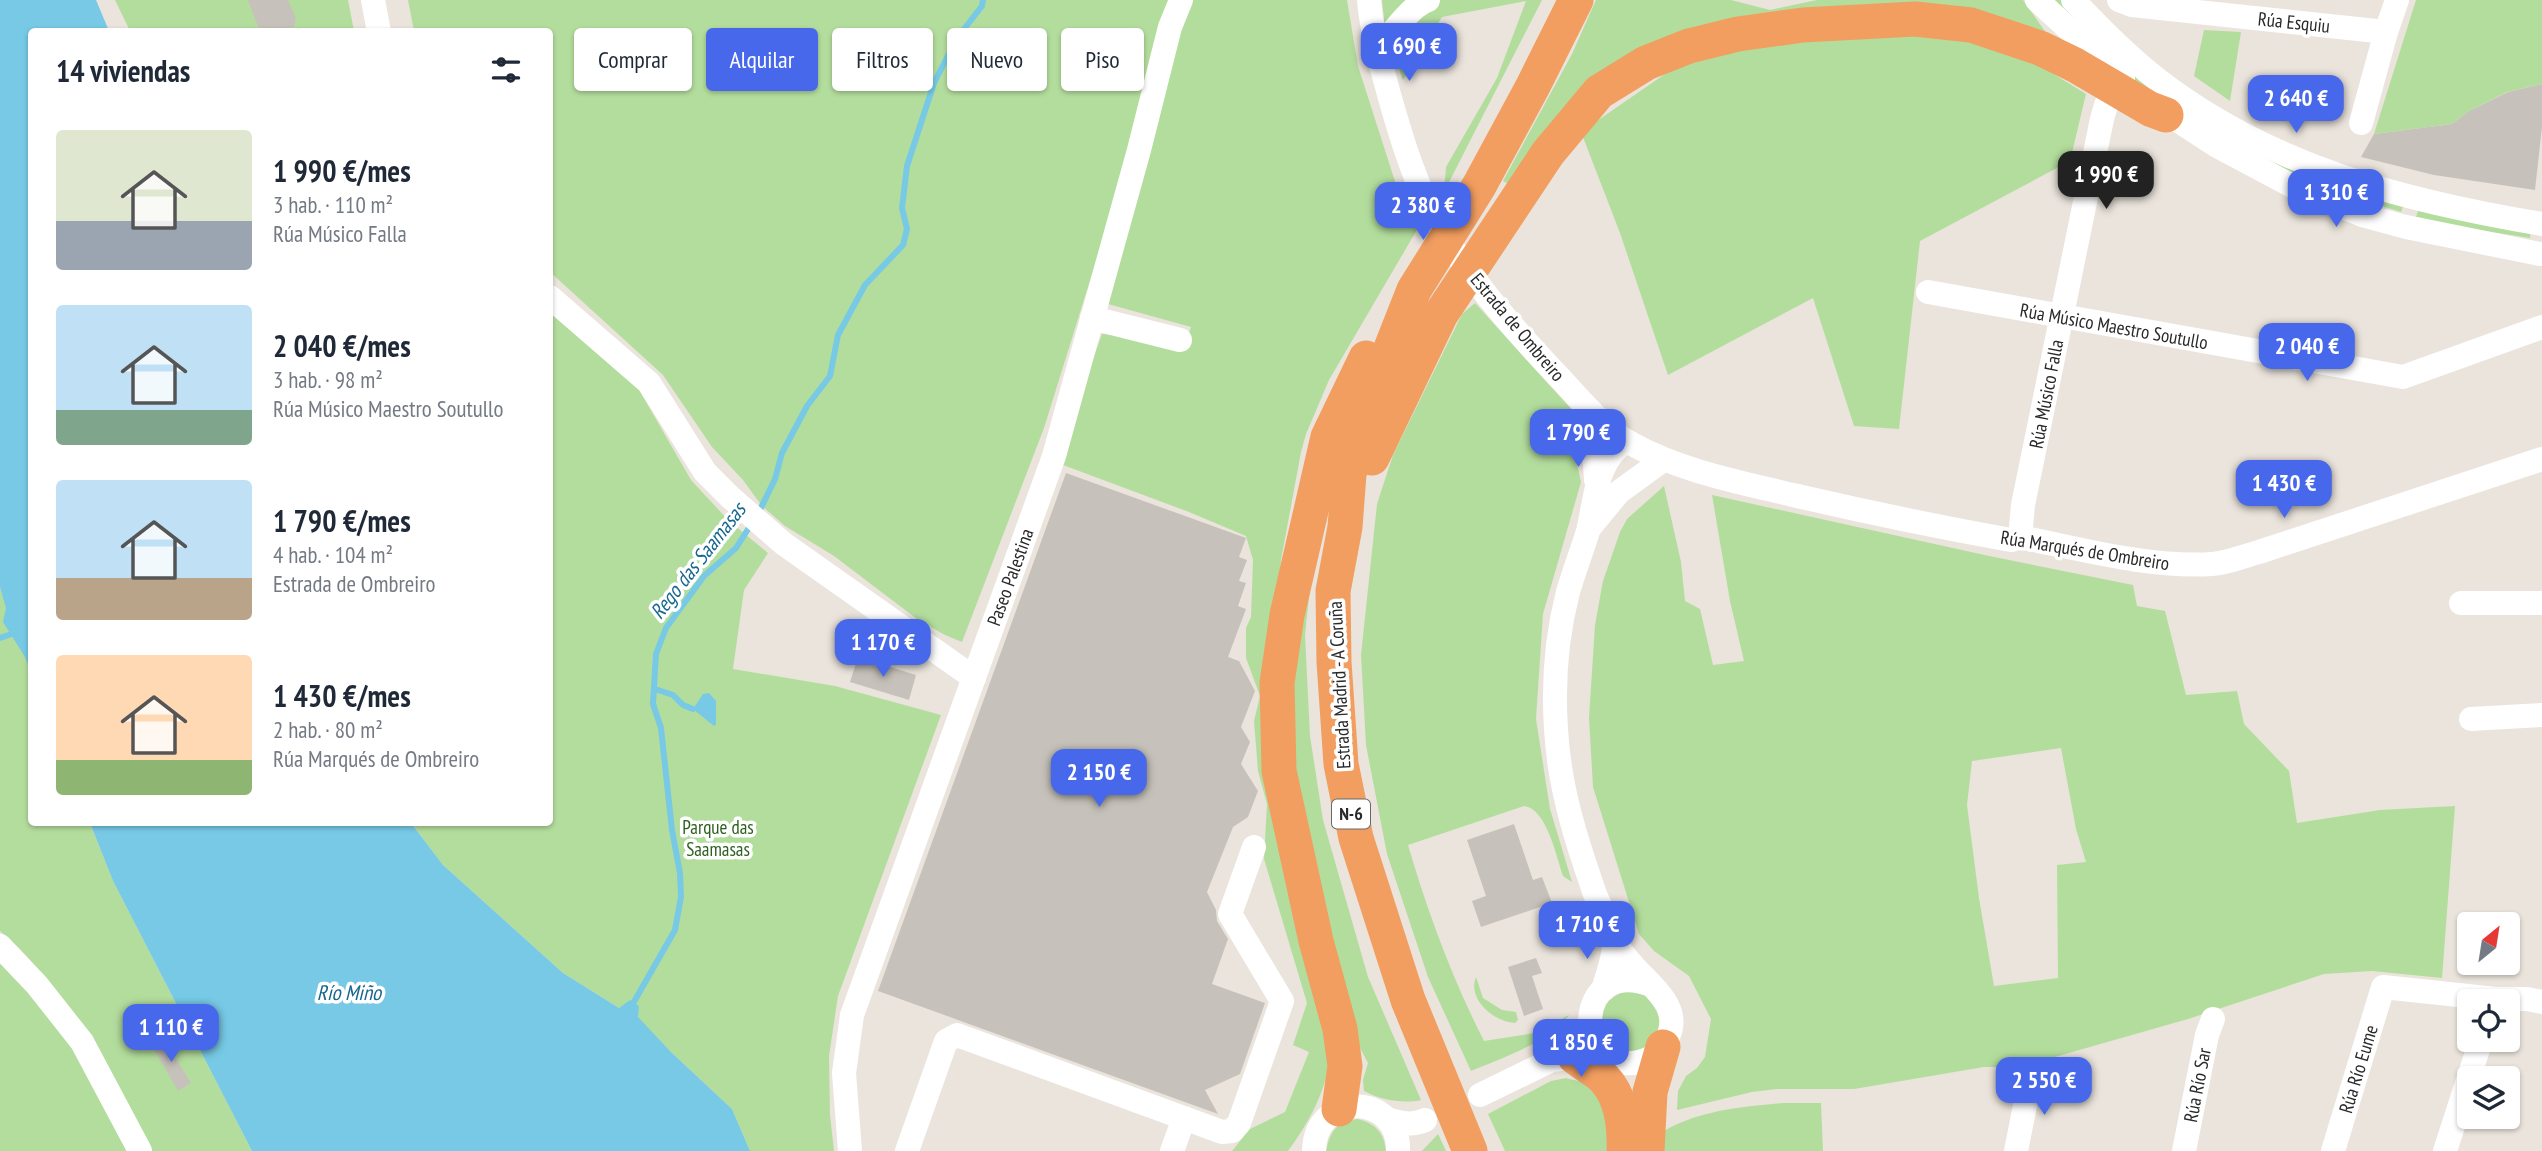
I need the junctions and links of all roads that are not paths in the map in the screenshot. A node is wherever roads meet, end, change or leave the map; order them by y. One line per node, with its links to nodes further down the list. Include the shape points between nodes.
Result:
1 (373, 0): 10 (street)
2 (1181, 0): 21 (street, Paseo Palestina)
3 (1369, 0): 12 (street, Estrada de Ombreiro)
4 (1428, 0): 12 (street, via 1418,4)
5 (1576, 0): 18 (highway, Estrada Madrid - A Coruña / N-6, via 1479,186)
6 (2036, 0): 14 (street)
7 (2073, 0): 16 (street, via 2159,80 2217,120 2272,149 2413,200)
8 (2119, 0): 11 (street, Rúa Esquiu)
9 (2397, 0): 11 (street)
10 (378, 28)
11 (2386, 32): 15 (street)
12 (1375, 48): 25 (street, Estrada de Ombreiro, via 1427,203 1480,286)
13 (2116, 89): 14 (highway); 22 (street, Rúa Músico Falla, via 2102,119); 30 (highway, via 2040,48 1971,25 1915,19 1738,34 1646,63 1599,92 1548,153 1441,314 1379,440)
14 (2166, 114): 17 (street, via 2296,188 2361,215)
15 (2361, 123)
16 (2542, 224): 17 (street)
17 (2541, 255)
18 (1414, 290): 30 (highway, Estrada Madrid - A Coruña / N-6, via 1369,404 1349,474); 53 (highway, via 1382,328 1328,437 1287,615 1277,683 1279,771 1340,1029 1345,1066)
19 (1928, 292): 22 (street, Rúa Músico Maestro Soutullo)
20 (553, 300): 34 (street, via 649,383 705,472 730,497 784,544)
21 (1092, 317): 24 (street); 34 (street, Paseo Palestina, via 1054,456)
22 (2061, 317): 23 (street, Rúa Músico Maestro Soutullo, via 2403,377); 31 (street, Rúa Músico Falla)
23 (2542, 327)
24 (1180, 340)
25 (1591, 411): 26 (street, Estrada de Ombreiro); 29 (street)
26 (1629, 443): 28 (street, Rúa Marqués de Ombreiro); 29 (street, via 1615,449)
27 (2542, 459): 31 (street, Rúa Marqués de Ombreiro, via 2215,564 2146,561)
28 (1663, 460): 29 (street); 31 (street, Rúa Marqués de Ombreiro, via 1833,504 2011,540)
29 (1607, 488): 38 (street, via 1588,531 1560,628 1556,724 1569,808)
30 (1345, 527): 51 (highway, Estrada Madrid - A Coruña / N-6, via 1334,591 1341,764 1374,898)
31 (2020, 537)
32 (2461, 603): 33 (street)
33 (2542, 603)
34 (974, 678): 57 (street, Paseo Palestina, via 852,1015 845,1051)
35 (2542, 715): 36 (street)
36 (2471, 719)
37 (1254, 847): 54 (street, via 1230,914 1282,1001 1239,1123 1227,1132)
38 (1614, 942): 40 (street); 41 (street)
39 (0, 946): 56 (street, via 82,1042)
40 (1651, 985): 41 (street, via 1626,980); 47 (street, via 1665,1001 1672,1020)
41 (1603, 990): 46 (street)
42 (2457, 996): 68 (street, Rúa Río Eume, via 2383,988)
43 (2520, 999): 44 (street)
44 (2542, 1002)
45 (2213, 1019): 67 (street, Rúa Río Sar)
46 (1588, 1022): 49 (street); 49 (street, via 1598,1047)
47 (1663, 1047): 49 (street, via 1643,1061 1631,1063); 65 (highway, via 1650,1092)
48 (2477, 1052): 69 (street)
49 (1578, 1058): 52 (street); 64 (highway, via 1601,1075 1614,1094 1623,1122)
50 (2031, 1075): 66 (street)
51 (1443, 1088): 62 (highway, Estrada Madrid - A Coruña / N-6); 63 (highway, via 1475,1122)
52 (1480, 1094)
53 (1339, 1109): 55 (street, via 1365,1107); 60 (street, via 1319,1127)
54 (1184, 1118): 58 (street, via 957,1035 946,1041); 59 (street)
55 (1387, 1119): 61 (street); 61 (street, via 1404,1124 1422,1122)
56 (140, 1151)
57 (850, 1151)
58 (907, 1151)
59 (1172, 1151)
60 (1314, 1151)
61 (1399, 1151)
62 (1470, 1151)
63 (1488, 1151)
64 (1624, 1151)
65 (1647, 1151)
66 (2015, 1151)
67 (2184, 1151)
68 (2333, 1151)
69 (2445, 1151)

